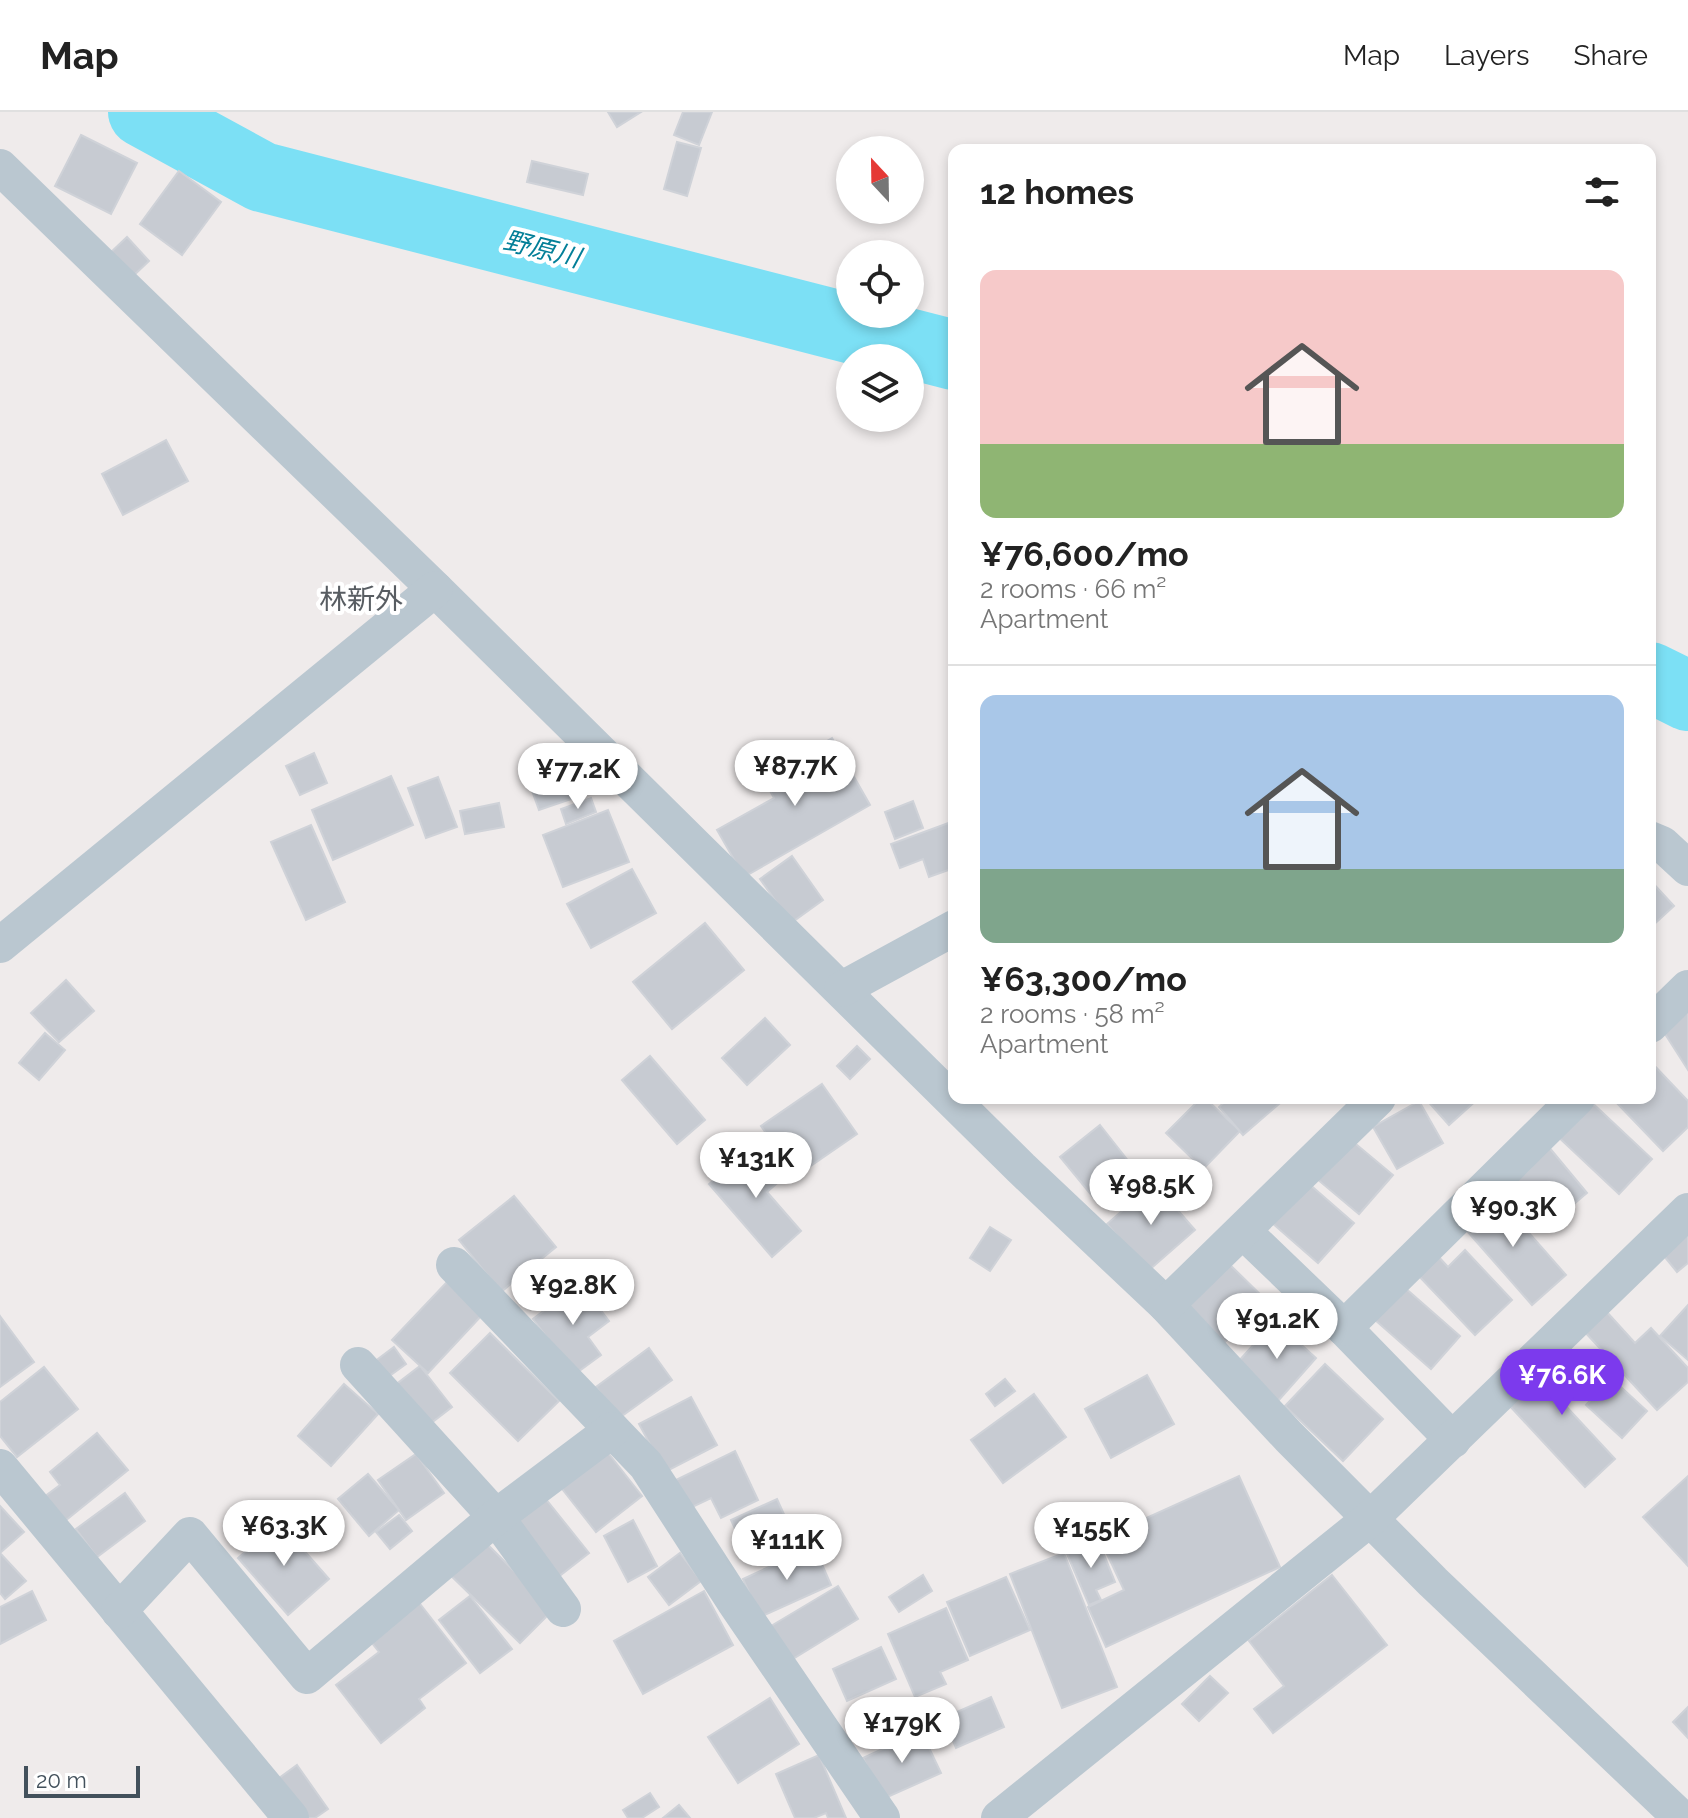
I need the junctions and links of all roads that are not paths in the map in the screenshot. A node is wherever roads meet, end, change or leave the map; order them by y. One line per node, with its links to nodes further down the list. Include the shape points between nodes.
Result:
1 (0, 167): 2 (street)
2 (435, 589): 6 (street); 8 (street)
3 (1656, 842): 4 (street)
4 (1688, 868)
5 (948, 931): 8 (street)
6 (0, 945)
7 (1688, 988): 9 (street)
8 (842, 989): 10 (street)
9 (1656, 1019)
10 (948, 1095)
11 (957, 1104): 17 (street)
12 (1372, 1104): 15 (street)
13 (1571, 1104): 18 (street)
14 (1688, 1211): 21 (street)
15 (1243, 1231): 17 (street); 18 (street)
16 (454, 1265): 20 (street)
17 (1166, 1305): 24 (street)
18 (1344, 1328): 21 (street)
19 (358, 1365): 23 (street)
20 (612, 1430): 23 (street); 28 (street, via 646,1465)
21 (1453, 1440): 24 (street)
22 (0, 1467): 26 (street)
23 (496, 1517): 25 (street); 26 (street, via 307,1676 190,1535)
24 (1371, 1518): 29 (street); 30 (street)
25 (563, 1609)
26 (119, 1611): 27 (street)
27 (291, 1818)
28 (882, 1818)
29 (999, 1818)
30 (1681, 1818)

